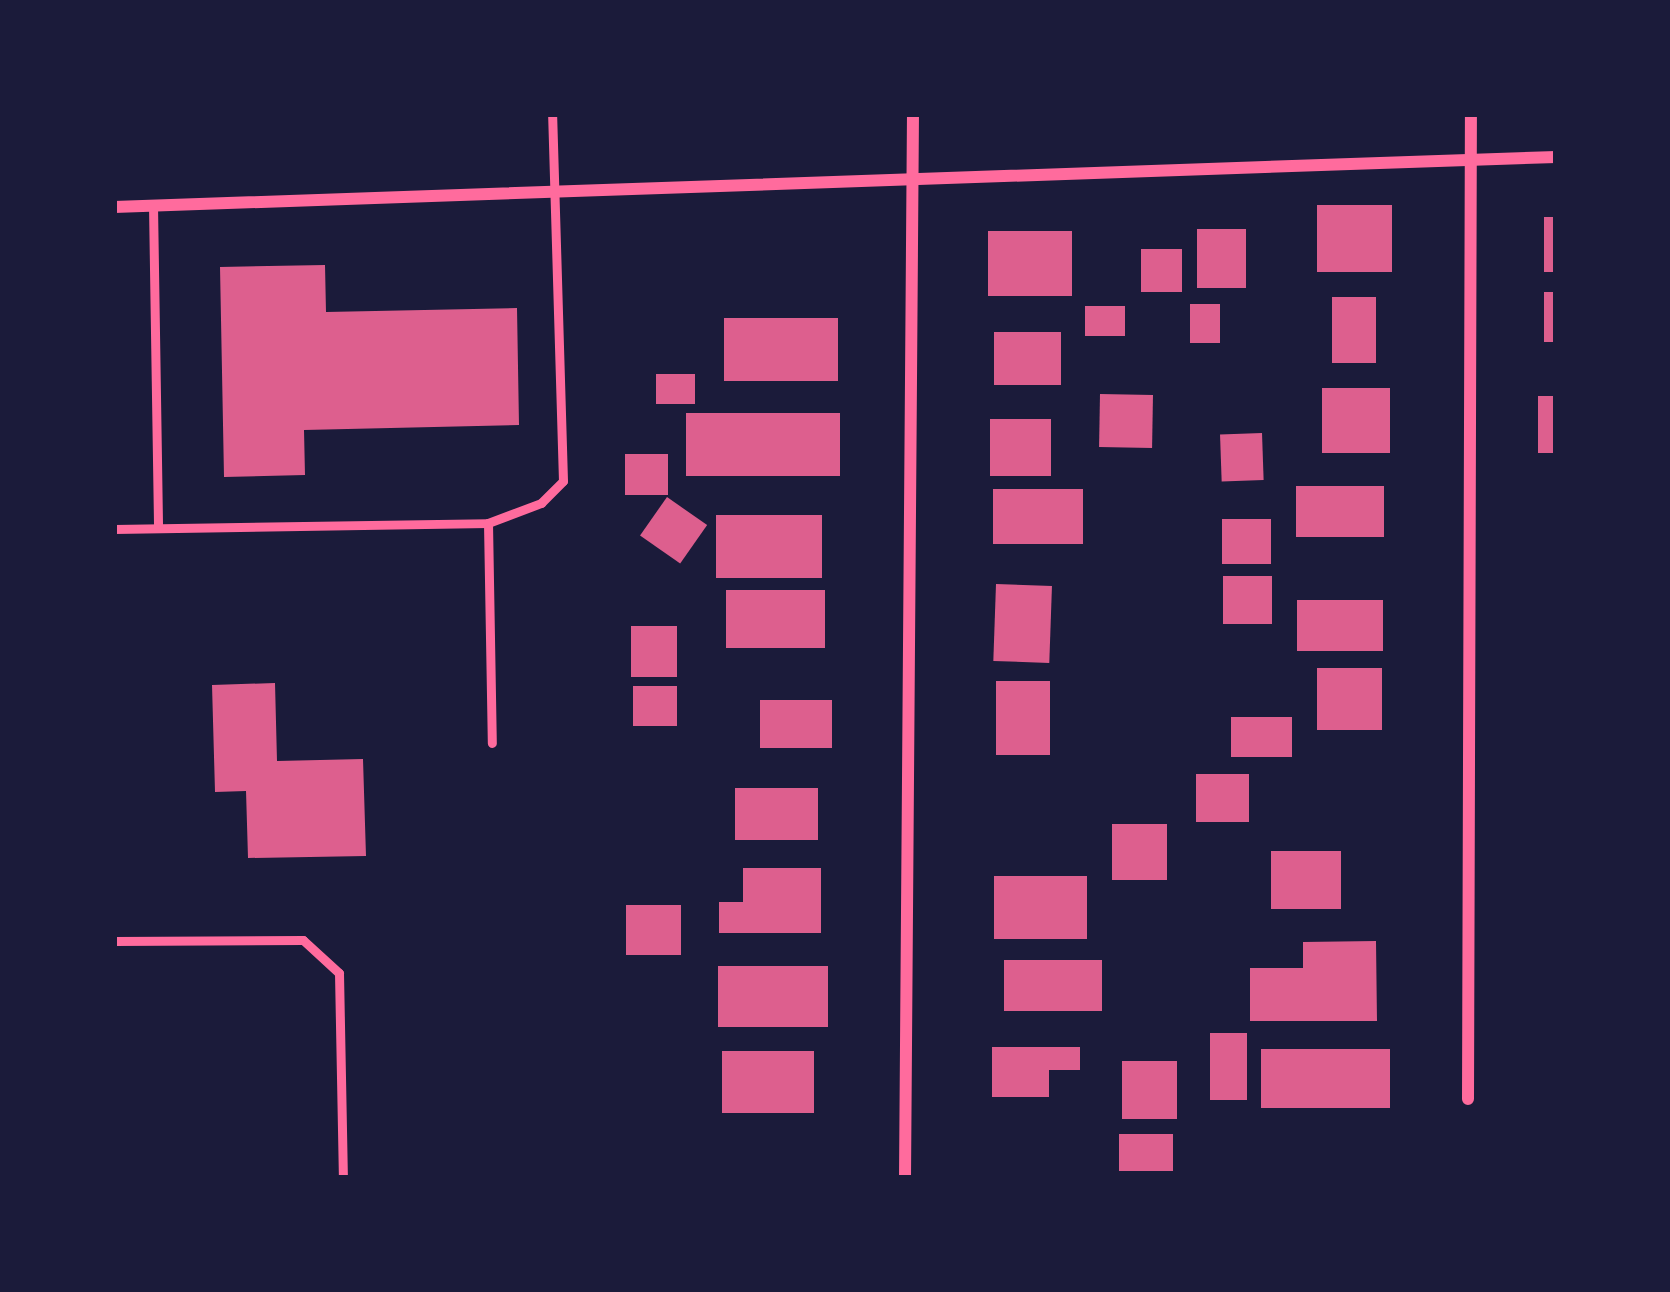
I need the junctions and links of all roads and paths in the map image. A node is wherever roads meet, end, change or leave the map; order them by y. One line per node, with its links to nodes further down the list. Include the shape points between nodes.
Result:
1 (552, 114): 7 (lane)
2 (913, 114): 6 (street)
3 (1471, 114): 5 (street)
4 (1556, 157): 5 (street)
5 (1471, 159): 6 (street); 15 (street)
6 (912, 179): 7 (street); 17 (street)
7 (555, 190): 8 (street); 10 (lane, via 563,481 541,503)
8 (153, 205): 9 (street); 11 (lane)
9 (114, 206)
10 (488, 523): 11 (lane); 13 (lane)
11 (158, 528): 12 (lane)
12 (114, 529)
13 (492, 743)
14 (114, 941): 16 (lane, via 303,940 339,973)
15 (1468, 1099)
16 (343, 1178)
17 (905, 1178)

